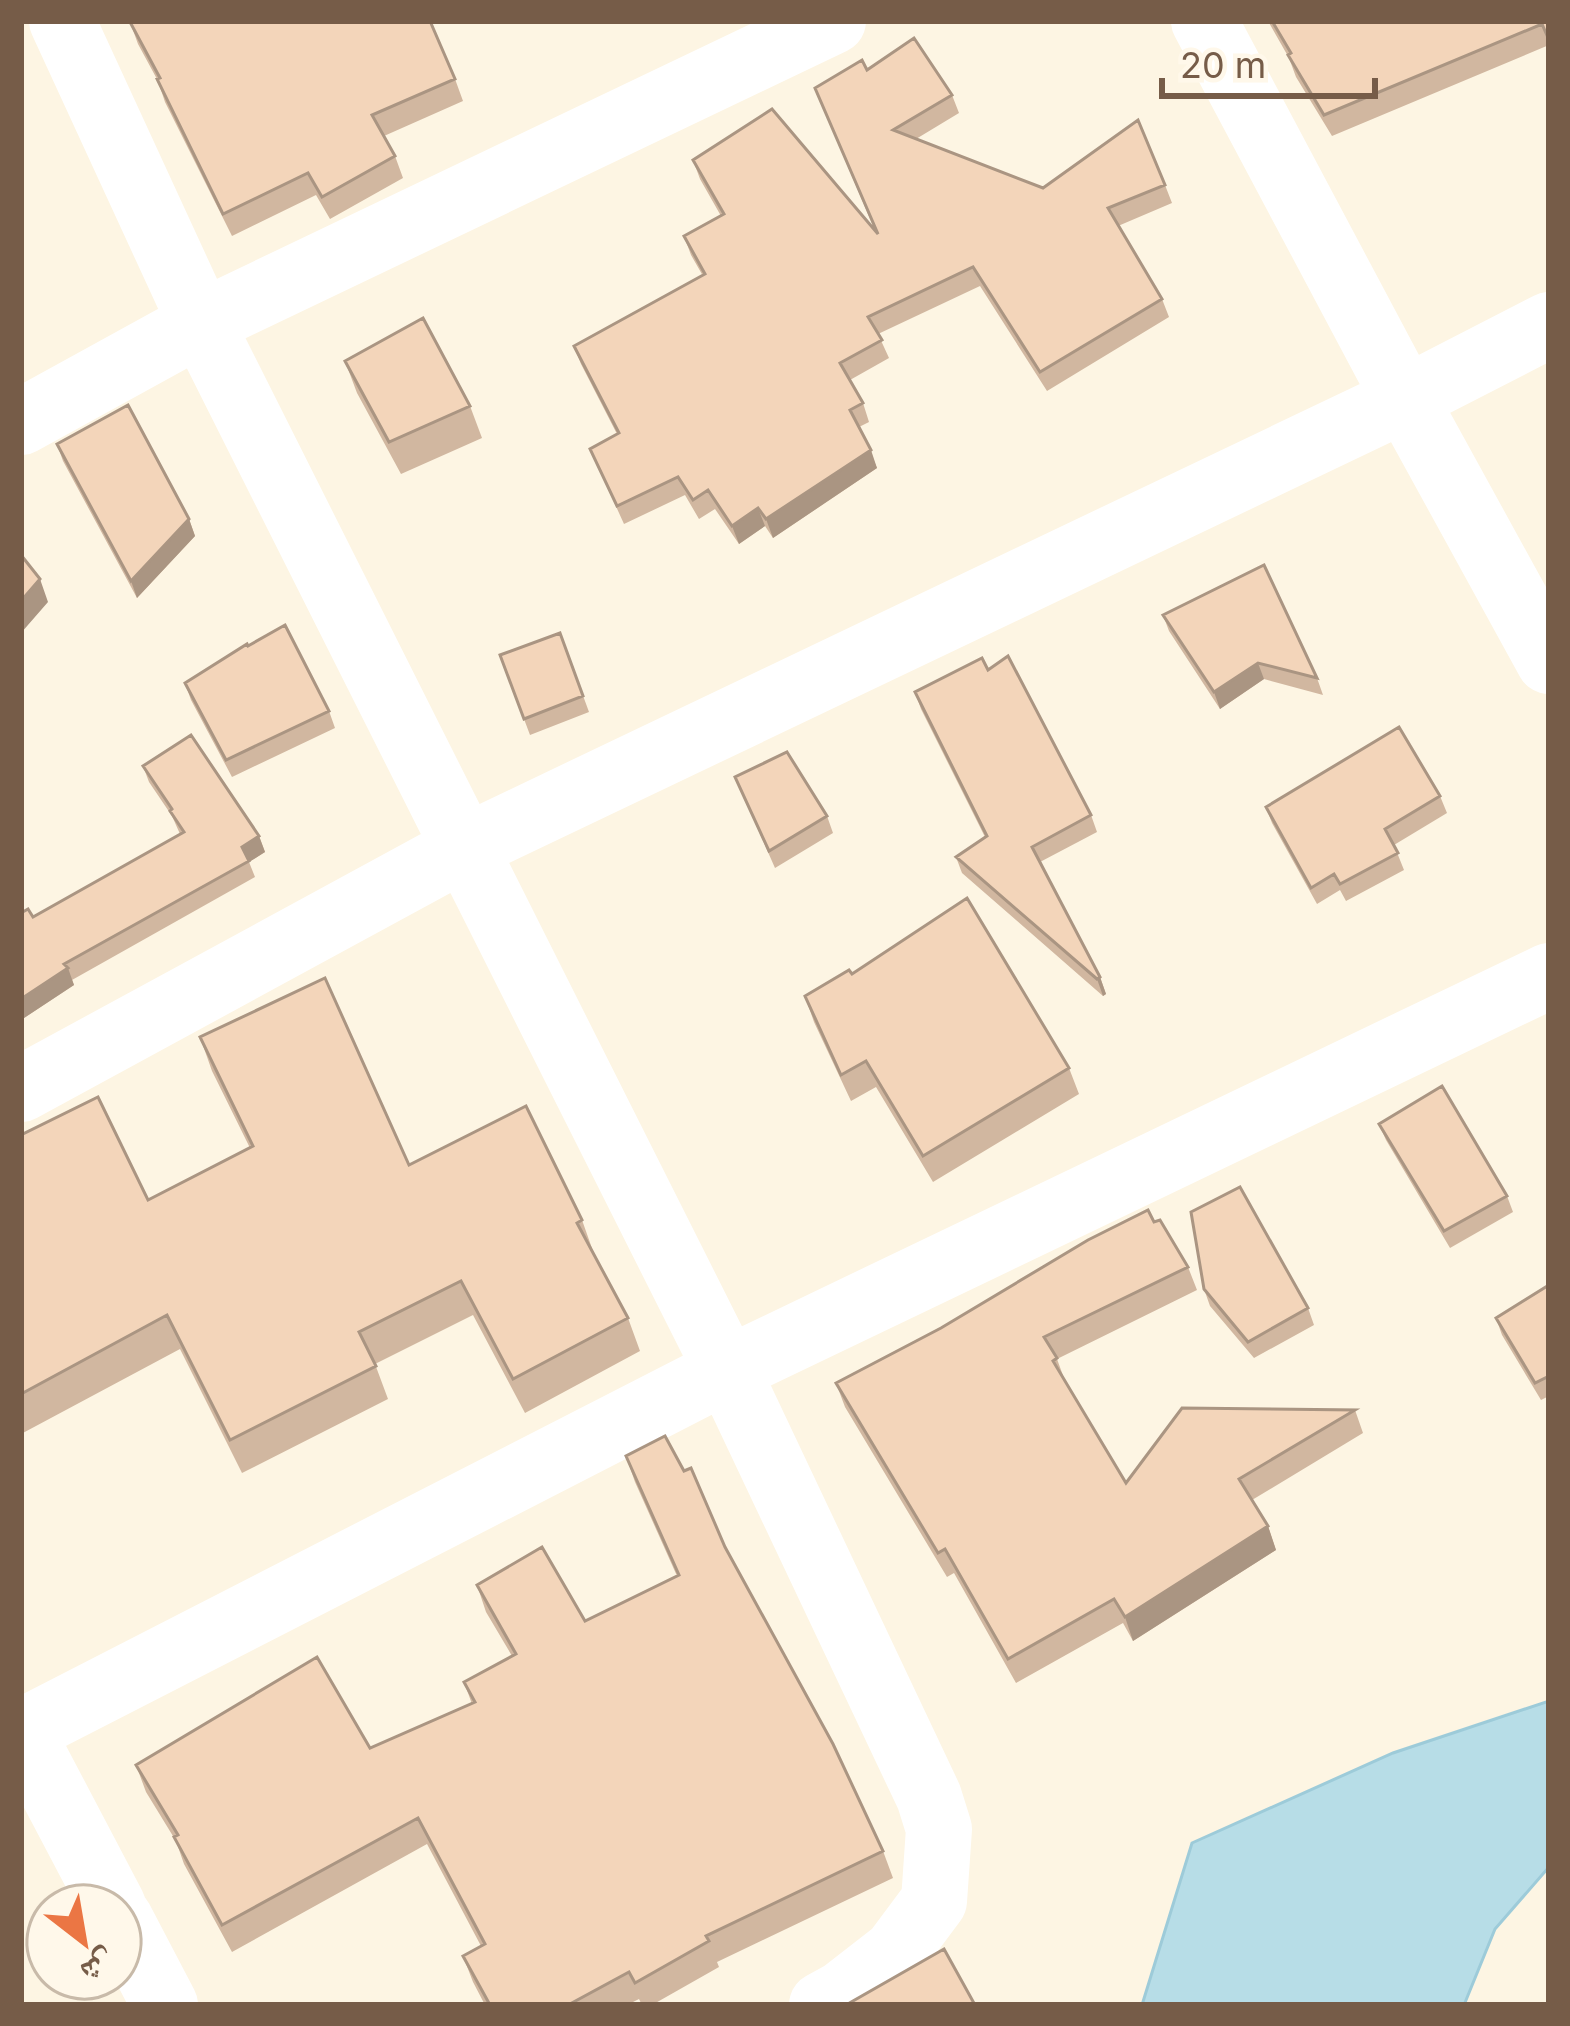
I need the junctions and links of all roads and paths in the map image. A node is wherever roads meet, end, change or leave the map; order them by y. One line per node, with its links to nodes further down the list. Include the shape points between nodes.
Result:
1 (62, 21): 4 (street)
2 (832, 21): 4 (street)
3 (1204, 21): 6 (street)
4 (201, 323): 7 (street); 9 (street)
5 (1549, 326): 6 (street)
6 (1405, 399): 8 (street); 9 (street)
7 (21, 422)
8 (1549, 661)
9 (466, 847): 11 (street); 12 (street)
10 (1549, 976): 12 (street)
11 (21, 1089)
12 (728, 1370): 13 (street); 17 (street, via 939,1829 934,1901 896,1952)
13 (21, 1732): 14 (street)
14 (100, 1882)
15 (144, 1963): 16 (street)
16 (166, 2005)
17 (823, 2005)

